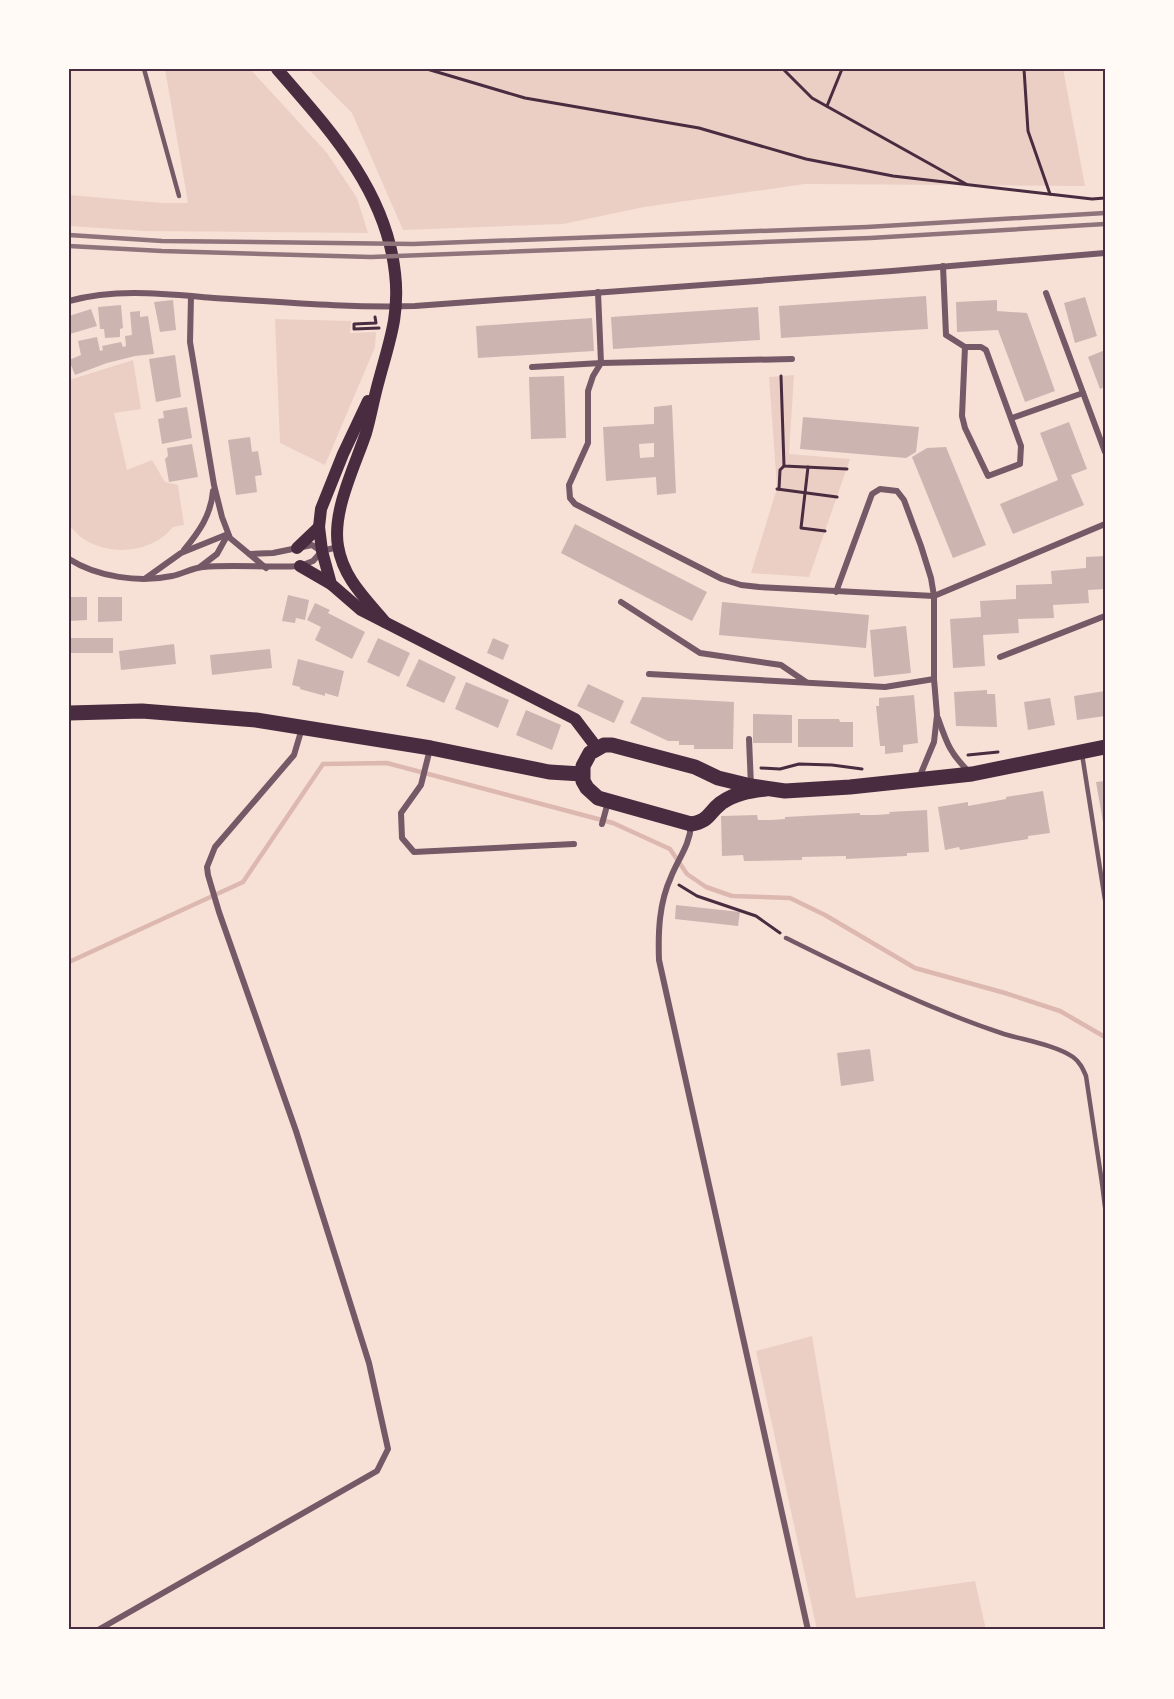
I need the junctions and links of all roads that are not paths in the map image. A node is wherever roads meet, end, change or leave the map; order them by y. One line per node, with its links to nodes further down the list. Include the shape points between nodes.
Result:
1 (144, 69): 3 (lane)
2 (277, 69): 14 (main road, via 347,152 384,226 394,264 396,299 391,340)
3 (179, 196)
4 (1105, 253): 5 (street)
5 (943, 266): 6 (street); 10 (street, via 946,335)
6 (598, 292): 8 (street, via 375,307); 12 (street)
7 (1047, 293): 15 (street)
8 (191, 296): 9 (street, via 110,293); 18 (street, via 190,337)
9 (69, 301)
10 (964, 347): 16 (street, via 986,350); 16 (street, via 962,416 988,476 1020,464 1021,446)
11 (792, 359): 12 (street)
12 (601, 363): 13 (street); 33 (street, via 588,391 588,443 569,485 575,504 722,579 759,587)
13 (532, 367)
14 (379, 378): 20 (main road, via 329,487); 22 (main road, via 344,496 338,521)
15 (1083, 393): 16 (street); 17 (street)
16 (1012, 418)
17 (1105, 452)
18 (214, 485): 21 (street); 25 (street, via 212,505 205,520)
19 (1105, 524): 34 (street)
20 (319, 527): 23 (main road); 24 (main road)
21 (228, 534): 25 (street); 26 (street); 29 (street, via 217,554)
22 (338, 547): 24 (street); 37 (main road, via 353,585)
23 (297, 548): 24 (street, via 312,545); 26 (street)
24 (322, 551): 28 (street, via 313,561); 32 (main road)
25 (181, 553): 31 (street)
26 (249, 554): 30 (street)
27 (69, 559): 31 (street, via 102,574)
28 (300, 566): 30 (street); 32 (main road)
29 (199, 567): 30 (street); 31 (street, via 171,577)
30 (266, 568)
31 (146, 578)
32 (332, 584): 37 (main road, via 361,610)
33 (836, 592): 34 (street); 34 (street, via 872,494 880,489 897,491 904,500)
34 (934, 596): 40 (street)
35 (621, 602): 41 (street, via 700,653 782,665)
36 (1105, 616): 38 (street)
37 (385, 622): 47 (main road, via 569,716)
38 (1000, 657)
39 (649, 674): 41 (street)
40 (934, 679): 41 (street, via 885,687); 43 (street)
41 (807, 683)
42 (69, 713): 44 (main road, via 142,711 256,720)
43 (937, 715): 52 (street, via 948,747); 53 (street, via 934,742)
44 (302, 728): 49 (main road); 65 (street, via 294,755 215,847 207,867 369,1363 388,1449 377,1471)
45 (749, 739): 54 (street)
46 (1105, 747): 48 (main road)
47 (597, 748): 50 (main road, via 612,745); 51 (main road, via 586,759)
48 (1081, 751): 52 (main road); 61 (lane)
49 (429, 754): 51 (main road); 60 (street, via 418,791 401,813 402,838 414,852)
50 (708, 773): 54 (main road); 57 (main road, via 718,791)
51 (582, 774): 56 (main road, via 586,788)
52 (972, 774): 53 (main road)
53 (918, 779): 55 (main road, via 798,790)
54 (751, 786): 55 (main road)
55 (766, 789): 57 (main road, via 742,792)
56 (607, 806): 58 (street); 59 (main road)
57 (717, 807): 59 (main road, via 706,819)
58 (602, 824)
59 (691, 824): 66 (street, via 689,840 670,879 660,919 659,960)
60 (574, 844)
61 (1105, 900)
62 (786, 938): 63 (lane, via 923,1004 1075,1058 1086,1076)
63 (1103, 1183): 64 (lane)
64 (1105, 1207)
65 (98, 1630)
66 (808, 1630)

